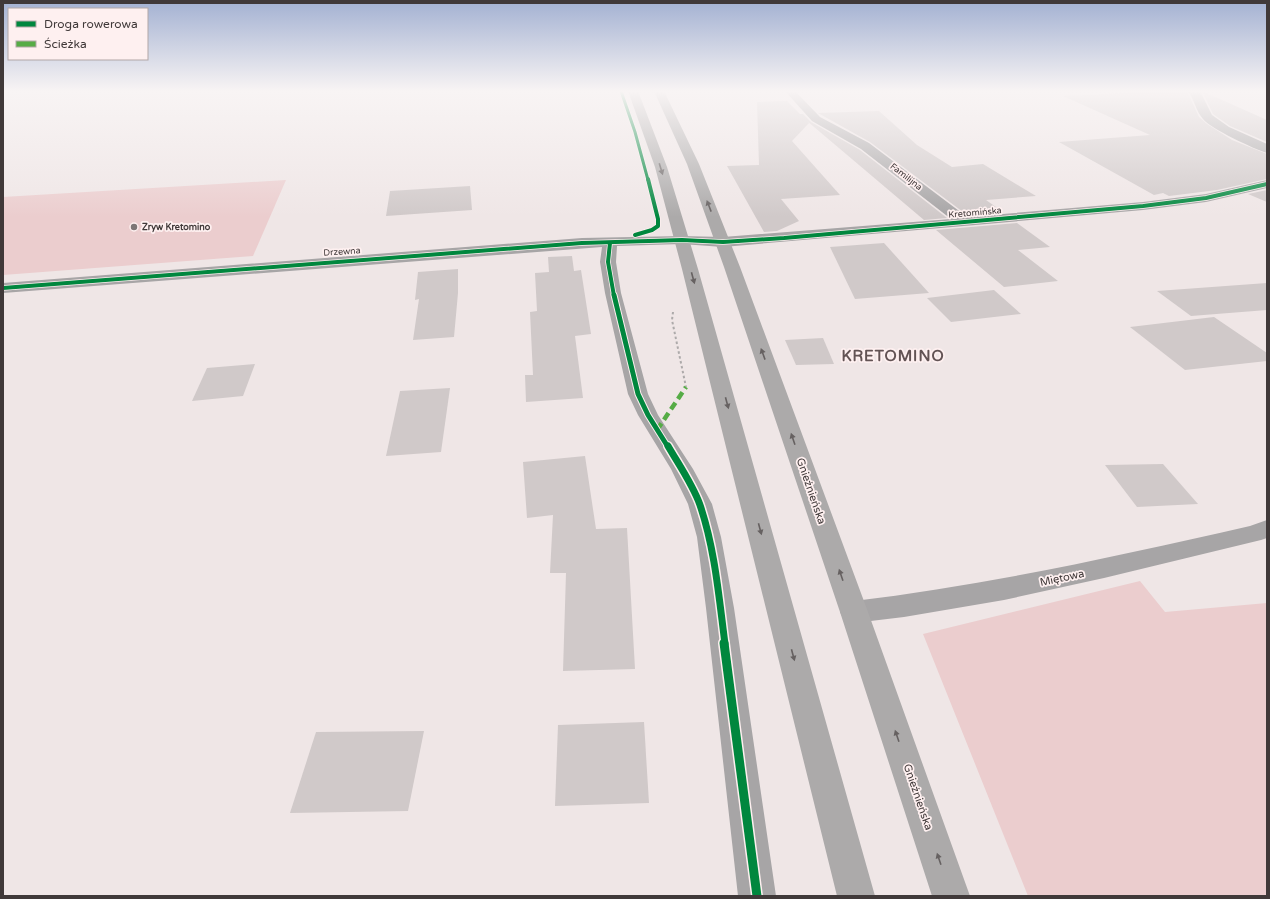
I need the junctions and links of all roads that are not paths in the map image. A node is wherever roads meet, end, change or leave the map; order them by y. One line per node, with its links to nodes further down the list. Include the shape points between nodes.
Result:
1 (649, 133): 8 (main road, one-way to 8)
2 (679, 133): 9 (main road, Gnieźnieńska, one-way to 2)
3 (841, 133): 7 (street, Familijna, via 871,150)
4 (1233, 133): 5 (street)
5 (1267, 149)
6 (1267, 184): 7 (street, Kretomińska, via 1189,200)
7 (964, 222): 9 (street, Kretomińska)
8 (682, 240): 9 (street, Kretomińska); 10 (street, Drzewna); 15 (main road, one-way to 15)
9 (723, 242): 13 (main road, Gnieźnieńska, one-way to 9)
10 (610, 243): 11 (street, Drzewna); 14 (street, via 608,262 613,293 638,394 700,504 709,537)
11 (3, 288)
12 (1267, 529): 13 (street, Miętowa, via 1006,590 912,606)
13 (854, 612): 16 (main road, Gnieźnieńska, one-way to 13)
14 (757, 896)
15 (856, 896)
16 (951, 896)

